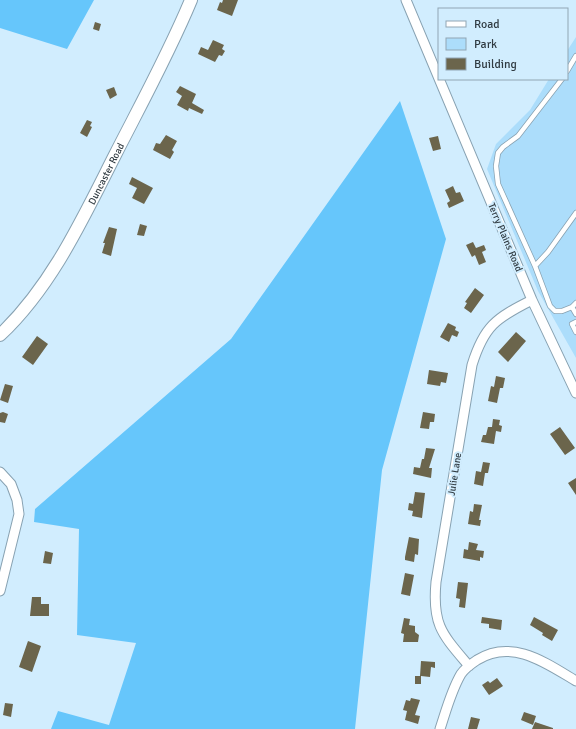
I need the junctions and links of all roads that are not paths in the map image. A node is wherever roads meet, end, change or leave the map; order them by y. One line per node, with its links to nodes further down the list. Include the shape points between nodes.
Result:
1 (191, 0): 15 (street, Duncaster Road, via 85,215 57,263 22,312)
2 (406, 0): 5 (street, Terry Plains Road)
3 (576, 56): 4 (lane)
4 (568, 69)
5 (438, 76)
6 (440, 80): 10 (street, Terry Plains Road)
7 (561, 80): 9 (lane, via 518,136 503,147 496,159 498,184)
8 (576, 213): 9 (lane)
9 (535, 266): 11 (lane, via 550,306 555,311 562,311)
10 (532, 300): 16 (street, Terry Plains Road); 20 (street, Julie Lane, via 513,309 491,325 478,346 472,365 434,600 440,628)
11 (574, 305): 12 (lane)
12 (576, 314)
13 (576, 322): 14 (lane, via 572,324)
14 (576, 332)
15 (0, 335)
16 (573, 383): 17 (street, Terry Plains Road)
17 (576, 393)
18 (0, 472): 19 (street, via 11,484 17,500 18,514)
19 (0, 591)
20 (469, 666): 21 (street, via 483,656 499,652 519,652 539,659); 22 (street, via 462,672 455,685)
21 (576, 681)
22 (440, 729)

